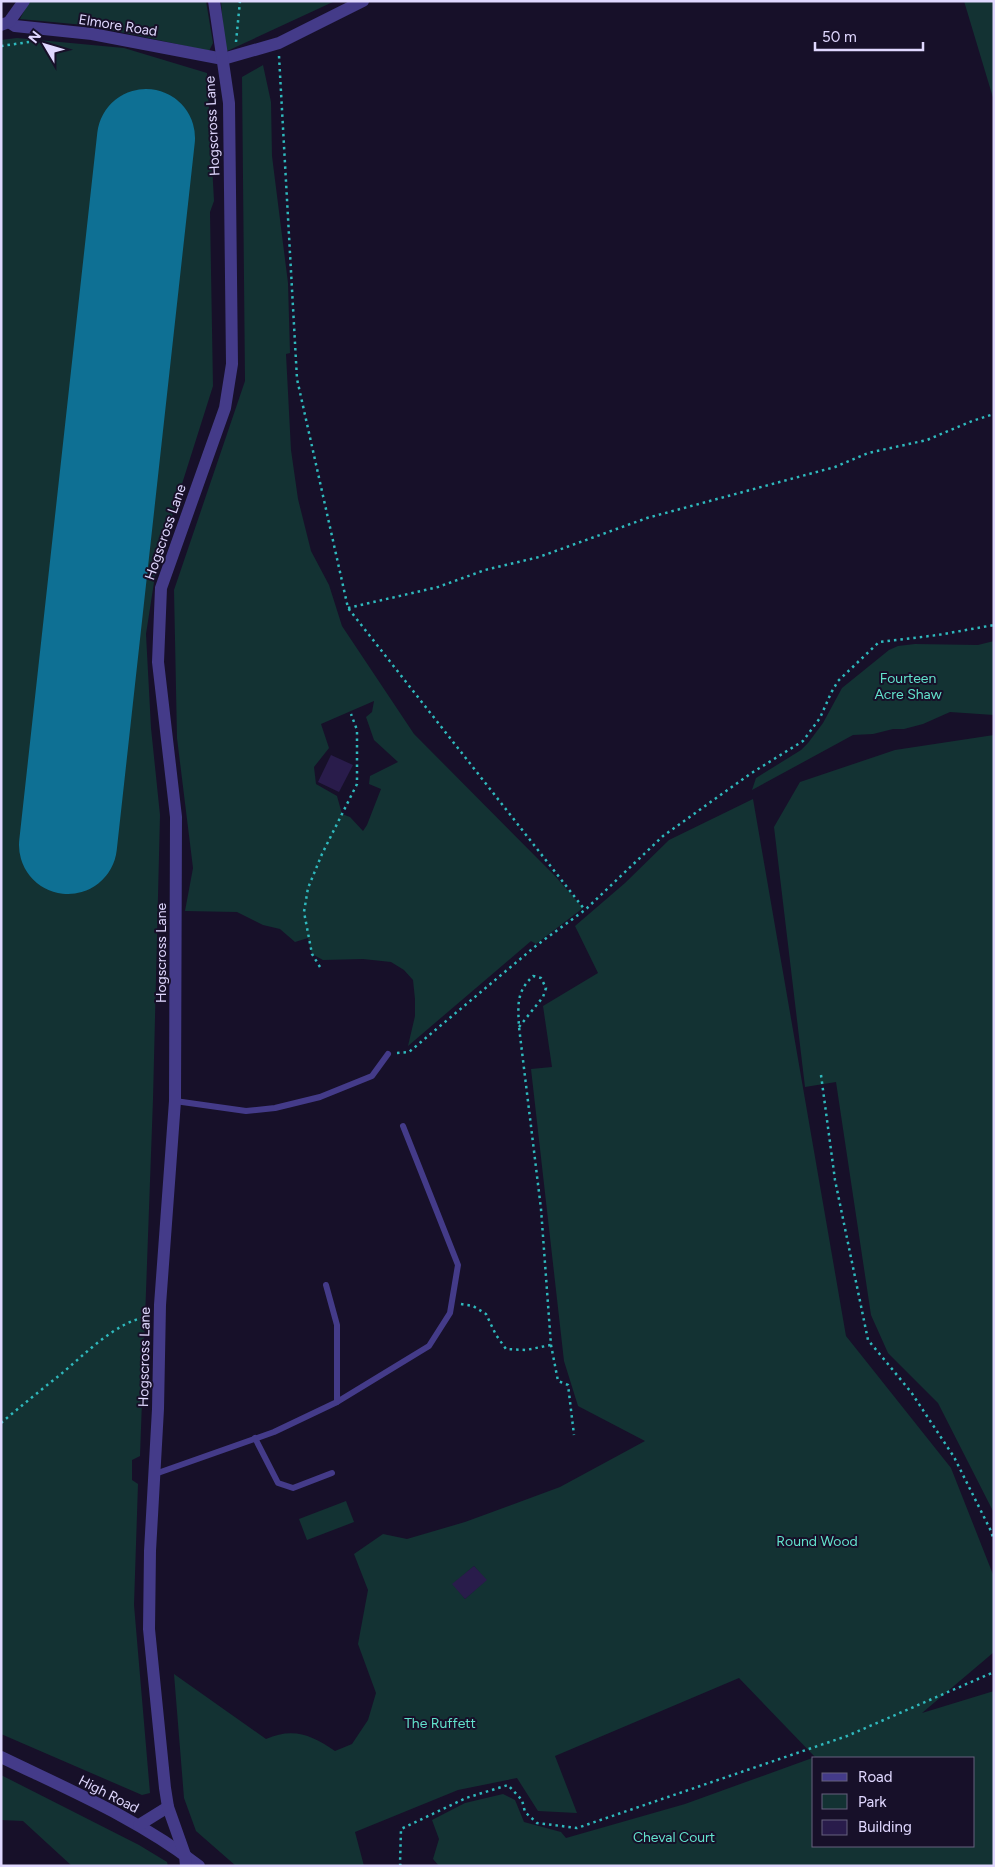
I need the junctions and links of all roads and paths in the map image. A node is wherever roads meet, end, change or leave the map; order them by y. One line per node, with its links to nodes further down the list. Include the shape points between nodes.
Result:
1 (24, 1): 5 (street, Elmore Road)
2 (214, 1): 7 (street, Hogscross Lane)
3 (240, 1): 7 (path)
4 (363, 1): 6 (street)
5 (5, 24): 7 (street, Elmore Road, via 92,34)
6 (279, 43): 7 (street); 9 (path, via 296,379)
7 (229, 57): 17 (street, Hogscross Lane, via 232,364 225,408 161,588 158,662 176,817)
8 (994, 414): 9 (path, via 927,440 868,453 835,467 647,518 539,557 485,570 438,587)
9 (348, 608): 12 (path)
10 (994, 625): 12 (path, via 879,642 838,681 820,718 803,741 663,836)
11 (351, 714): 13 (path, via 357,730 357,784 322,854 308,888 304,912 312,954)
12 (585, 910): 15 (path, via 409,1052)
13 (320, 967)
14 (519, 1027): 14 (path, via 518,1000 533,976 541,978 546,988 543,997); 22 (path, via 541,1209)
15 (388, 1054): 17 (lane, via 372,1076 320,1097 275,1108 246,1111)
16 (820, 1075): 29 (path, via 834,1180 868,1340 911,1392 954,1457)
17 (175, 1101): 21 (street, Hogscross Lane)
18 (403, 1126): 20 (lane, via 458,1265)
19 (326, 1285): 23 (lane, via 337,1325)
20 (452, 1302): 22 (path, via 473,1306 486,1314 506,1349 526,1350); 23 (lane, via 450,1313 429,1346)
21 (160, 1305): 24 (path, via 152,1317 139,1318 98,1343); 28 (street, Hogscross Lane)
22 (551, 1345): 25 (path, via 558,1381 568,1385)
23 (337, 1402): 26 (lane)
24 (1, 1423)
25 (574, 1435)
26 (255, 1438): 27 (lane, via 278,1483 294,1488); 28 (lane)
27 (332, 1473)
28 (153, 1474): 32 (street, Hogscross Lane, via 149,1629)
29 (994, 1540)
30 (994, 1672): 36 (path, via 847,1736 577,1828 537,1823 525,1812 522,1800 508,1785 466,1798 401,1829)
31 (1, 1757): 33 (street, High Road)
32 (168, 1807): 33 (street); 34 (street, Hogscross Lane)
33 (139, 1825): 34 (street, High Road)
34 (185, 1860): 35 (street, High Road)
35 (199, 1866)
36 (401, 1866)

